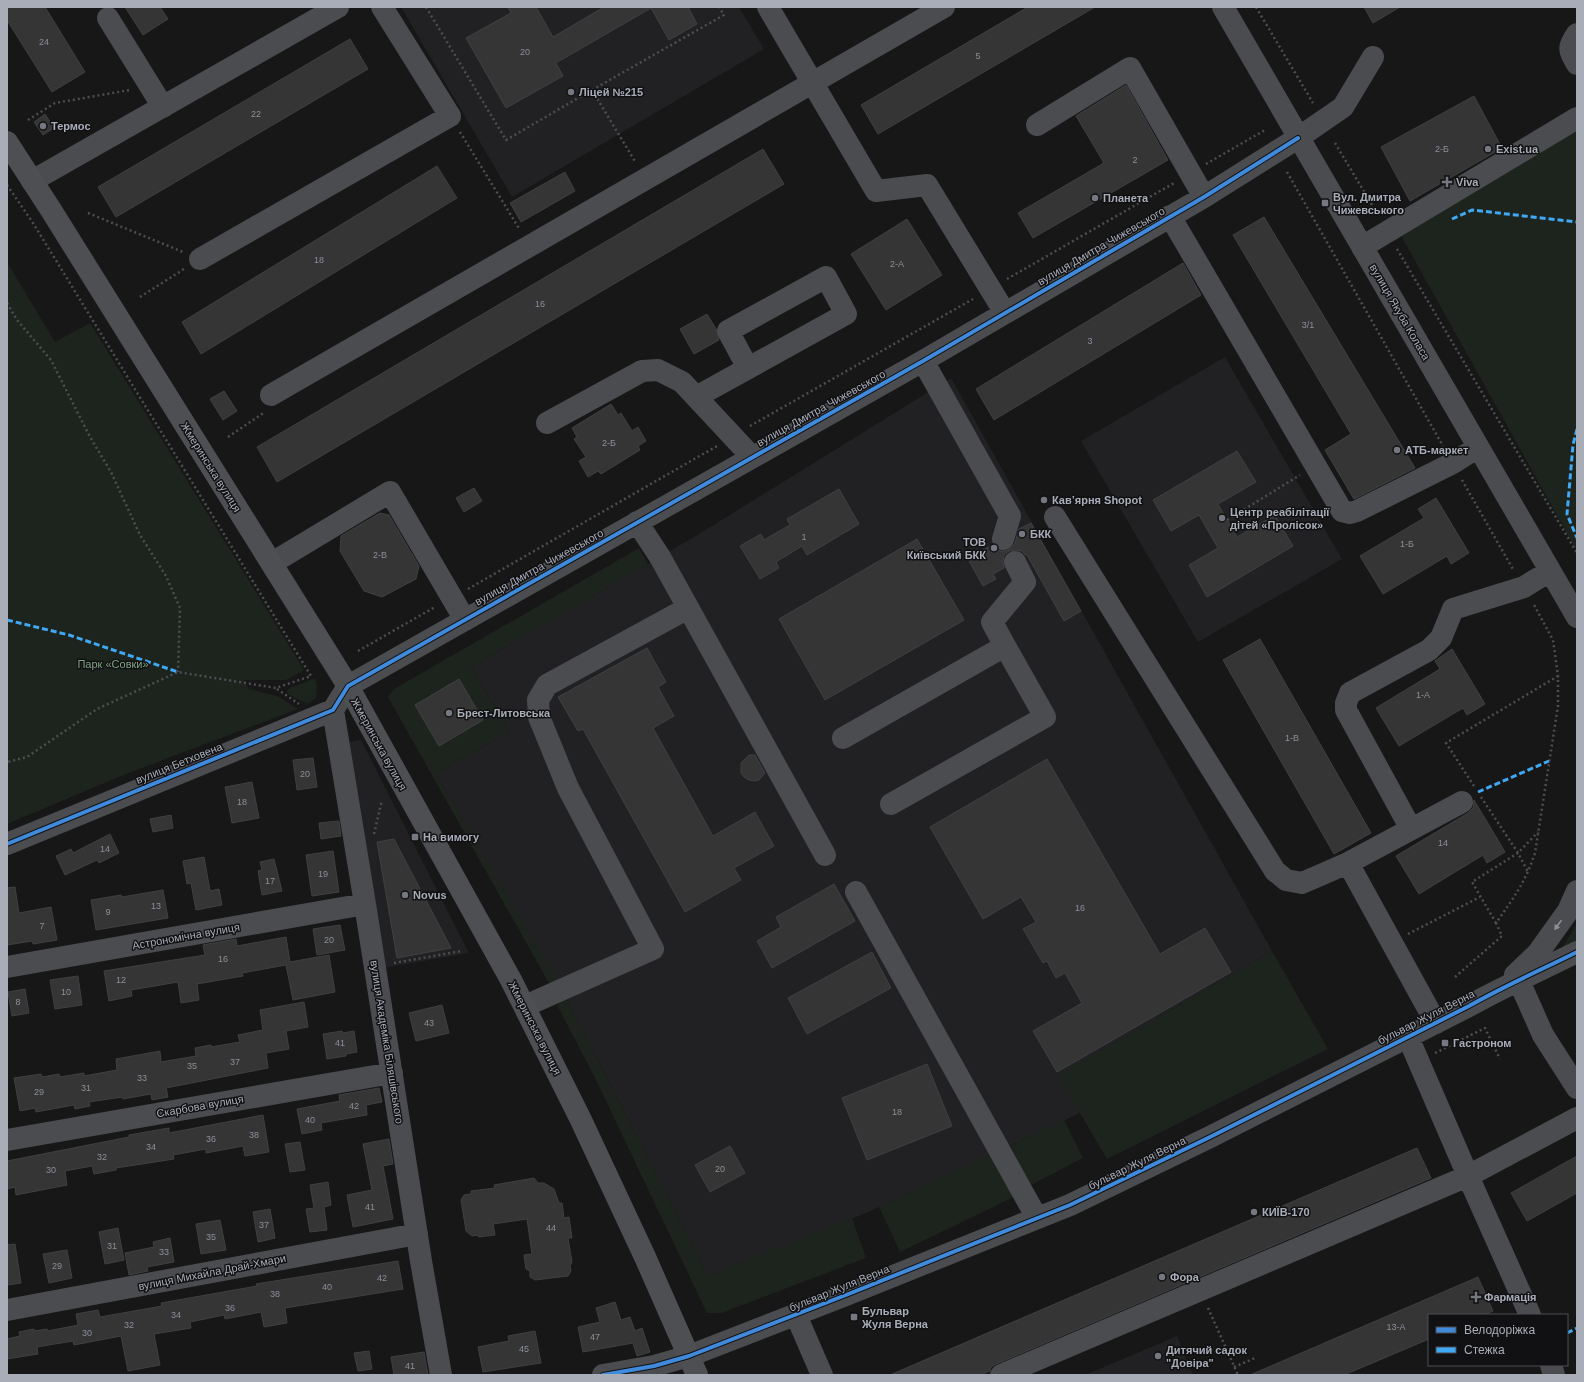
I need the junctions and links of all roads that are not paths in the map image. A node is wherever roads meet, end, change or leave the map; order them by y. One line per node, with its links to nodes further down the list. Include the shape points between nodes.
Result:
1 (338, 7): 11 (street)
2 (382, 7): 20 (street, via 450,116)
3 (768, 7): 10 (street)
4 (944, 7): 10 (street)
5 (1222, 7): 14 (street, вулиця Якуба Коласа)
6 (108, 18): 11 (street)
7 (1577, 34): 9 (street, via 1569,50)
8 (1373, 56): 14 (street, вулиця Дмитра Чижевського, via 1343,107)
9 (1577, 64)
10 (813, 83): 21 (street, via 876,191 927,185); 24 (street)
11 (163, 107): 16 (street)
12 (1577, 118): 19 (street)
13 (1037, 125): 17 (street, via 1130,68)
14 (1298, 138): 17 (street, вулиця Дмитра Чижевського); 19 (street, вулиця Якуба Коласа)
15 (7, 142): 16 (main road, Жмеринська вулиця)
16 (32, 181): 33 (main road, Жмеринська вулиця)
17 (1204, 197): 18 (street, вулиця Дмитра Чижевського)
18 (1170, 216): 21 (street, вулиця Дмитра Чижевського); 27 (street, via 1342,511 1350,514 1453,463)
19 (1362, 247): 27 (street, вулиця Якуба Коласа)
20 (200, 259)
21 (1005, 312): 22 (street, вулиця Дмитра Чижевського)
22 (922, 361): 28 (street, вулиця Дмитра Чижевського); 31 (street, via 1010,516)
23 (748, 368): 23 (street, via 846,314 826,277 728,331); 25 (street)
24 (271, 395)
25 (696, 397): 26 (street, via 682,382 658,370 642,372); 28 (street)
26 (547, 423)
27 (1478, 447): 34 (street, вулиця Якуба Коласа)
28 (752, 457): 30 (street, вулиця Дмитра Чижевського)
29 (1055, 517): 47 (street, via 1275,870 1286,880 1302,884)
30 (637, 522): 35 (street); 37 (street, вулиця Дмитра Чижевського)
31 (1003, 539)
32 (1015, 562): 38 (street, via 1025,582 992,622)
33 (272, 563): 37 (street, via 390,492); 39 (main road, Жмеринська вулиця)
34 (1550, 571): 36 (street, вулиця Якуба Коласа); 44 (street, via 1524,587 1453,609 1441,638 1429,650 1350,693 1346,710)
35 (688, 608): 46 (street); 54 (street, via 547,684 538,700 539,717 568,788 653,949)
36 (1577, 616)
37 (465, 620): 39 (street, вулиця Дмитра Чижевського)
38 (1005, 646): 41 (street); 43 (street, via 1045,718)
39 (348, 686): 40 (street); 54 (main road, Жмеринська вулиця)
40 (332, 710): 45 (street, вулиця Бетховена); 50 (street, вулиця Академіка Біляшівського)
41 (842, 738)
42 (1462, 802): 44 (street)
43 (891, 804)
44 (1411, 829): 47 (street)
45 (7, 844)
46 (825, 854)
47 (1348, 863): 55 (street)
48 (1577, 891): 53 (street, бульвар Жуля Верна, one-way to 53, via 1568,911 1538,953)
49 (856, 892): 62 (street)
50 (365, 904): 52 (street, Астрономічна вулиця); 57 (street, вулиця Академіка Біляшівського)
51 (1577, 952): 53 (street, бульвар Жуля Верна)
52 (7, 967)
53 (1511, 984): 55 (street, бульвар Жуля Верна); 58 (street)
54 (525, 1006): 67 (main road, Жмеринська вулиця, via 583,1125)
55 (1436, 1023): 56 (street, бульвар Жуля Верна)
56 (1408, 1037): 61 (street); 62 (street, бульвар Жуля Верна, via 1210,1137 1070,1205)
57 (392, 1073): 60 (street, Скарбова вулиця); 63 (street, вулиця Академіка Біляшівського)
58 (1577, 1088)
59 (1577, 1118): 61 (street)
60 (7, 1140)
61 (1468, 1176): 65 (street); 71 (street)
62 (1037, 1218): 66 (street, бульвар Жуля Верна)
63 (417, 1234): 64 (street, вулиця Михайла Драй-Хмари); 68 (street, вулиця Академіка Біляшівського)
64 (7, 1310)
65 (1530, 1314)
66 (796, 1315): 67 (street, бульвар Жуля Верна); 70 (street)
67 (693, 1365): 69 (street, бульвар Жуля Верна, via 654,1366)
68 (441, 1375)
69 (603, 1375)
70 (822, 1375)
71 (1001, 1375)

